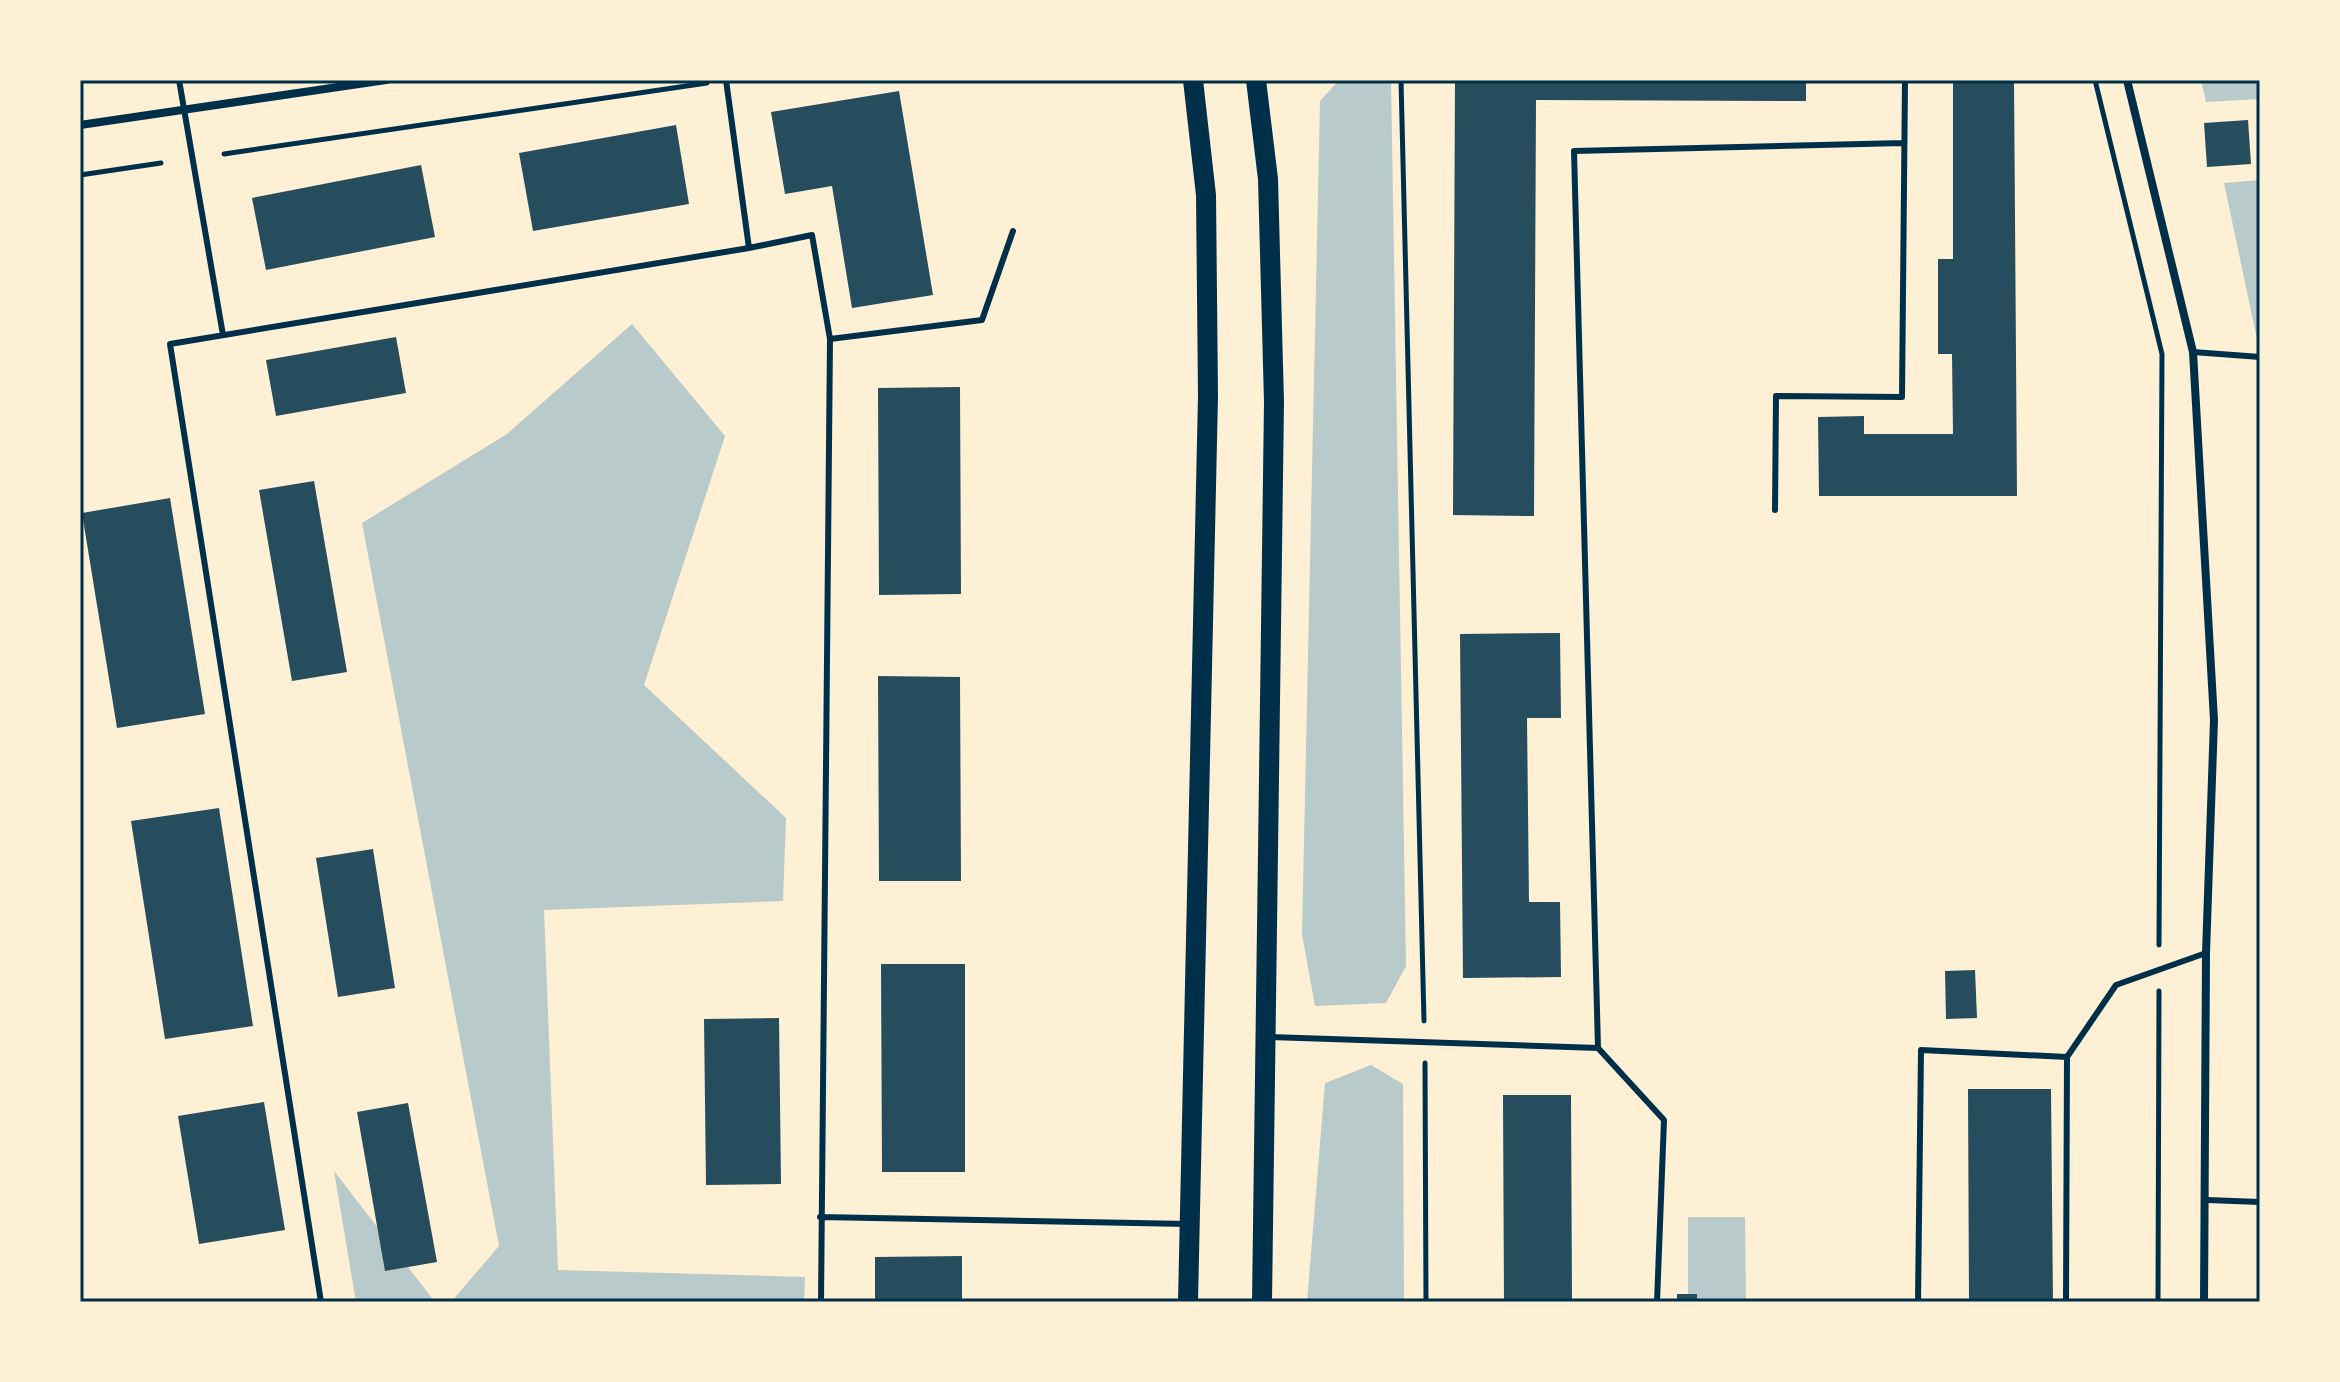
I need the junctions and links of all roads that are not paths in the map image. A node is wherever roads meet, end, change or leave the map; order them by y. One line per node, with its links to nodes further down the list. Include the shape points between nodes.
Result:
1 (179, 80): 8 (lane)
2 (386, 80): 8 (street)
3 (726, 80): 12 (lane)
4 (1193, 80): 25 (main road, via 1206,195 1208,396)
5 (1256, 80): 19 (main road, via 1268,179 1274,402)
6 (1905, 80): 10 (lane)
7 (2127, 80): 15 (street)
8 (184, 109): 9 (street); 13 (lane)
9 (80, 125)
10 (1904, 143): 17 (lane, via 1902,397 1776,396); 20 (lane, via 1574,151)
11 (1013, 231): 14 (lane, via 982,320)
12 (749, 248): 13 (lane); 14 (lane, via 812,235)
13 (223, 335): 26 (lane, via 170,344)
14 (830, 339): 24 (lane)
15 (2193, 352): 16 (lane); 18 (street, via 2214,720)
16 (2260, 357)
17 (1775, 510)
18 (2206, 953): 21 (lane, via 2116,985); 22 (street)
19 (1267, 1037): 20 (lane); 29 (main road)
20 (1598, 1048): 30 (lane, via 1664,1120)
21 (2067, 1057): 31 (lane, via 1921,1050); 32 (lane)
22 (2207, 1200): 23 (lane); 33 (street)
23 (2260, 1202)
24 (820, 1217): 25 (lane); 27 (lane)
25 (1190, 1224): 28 (main road)
26 (321, 1302)
27 (821, 1302)
28 (1188, 1302)
29 (1262, 1302)
30 (1657, 1302)
31 (1918, 1302)
32 (2066, 1302)
33 (2204, 1302)

